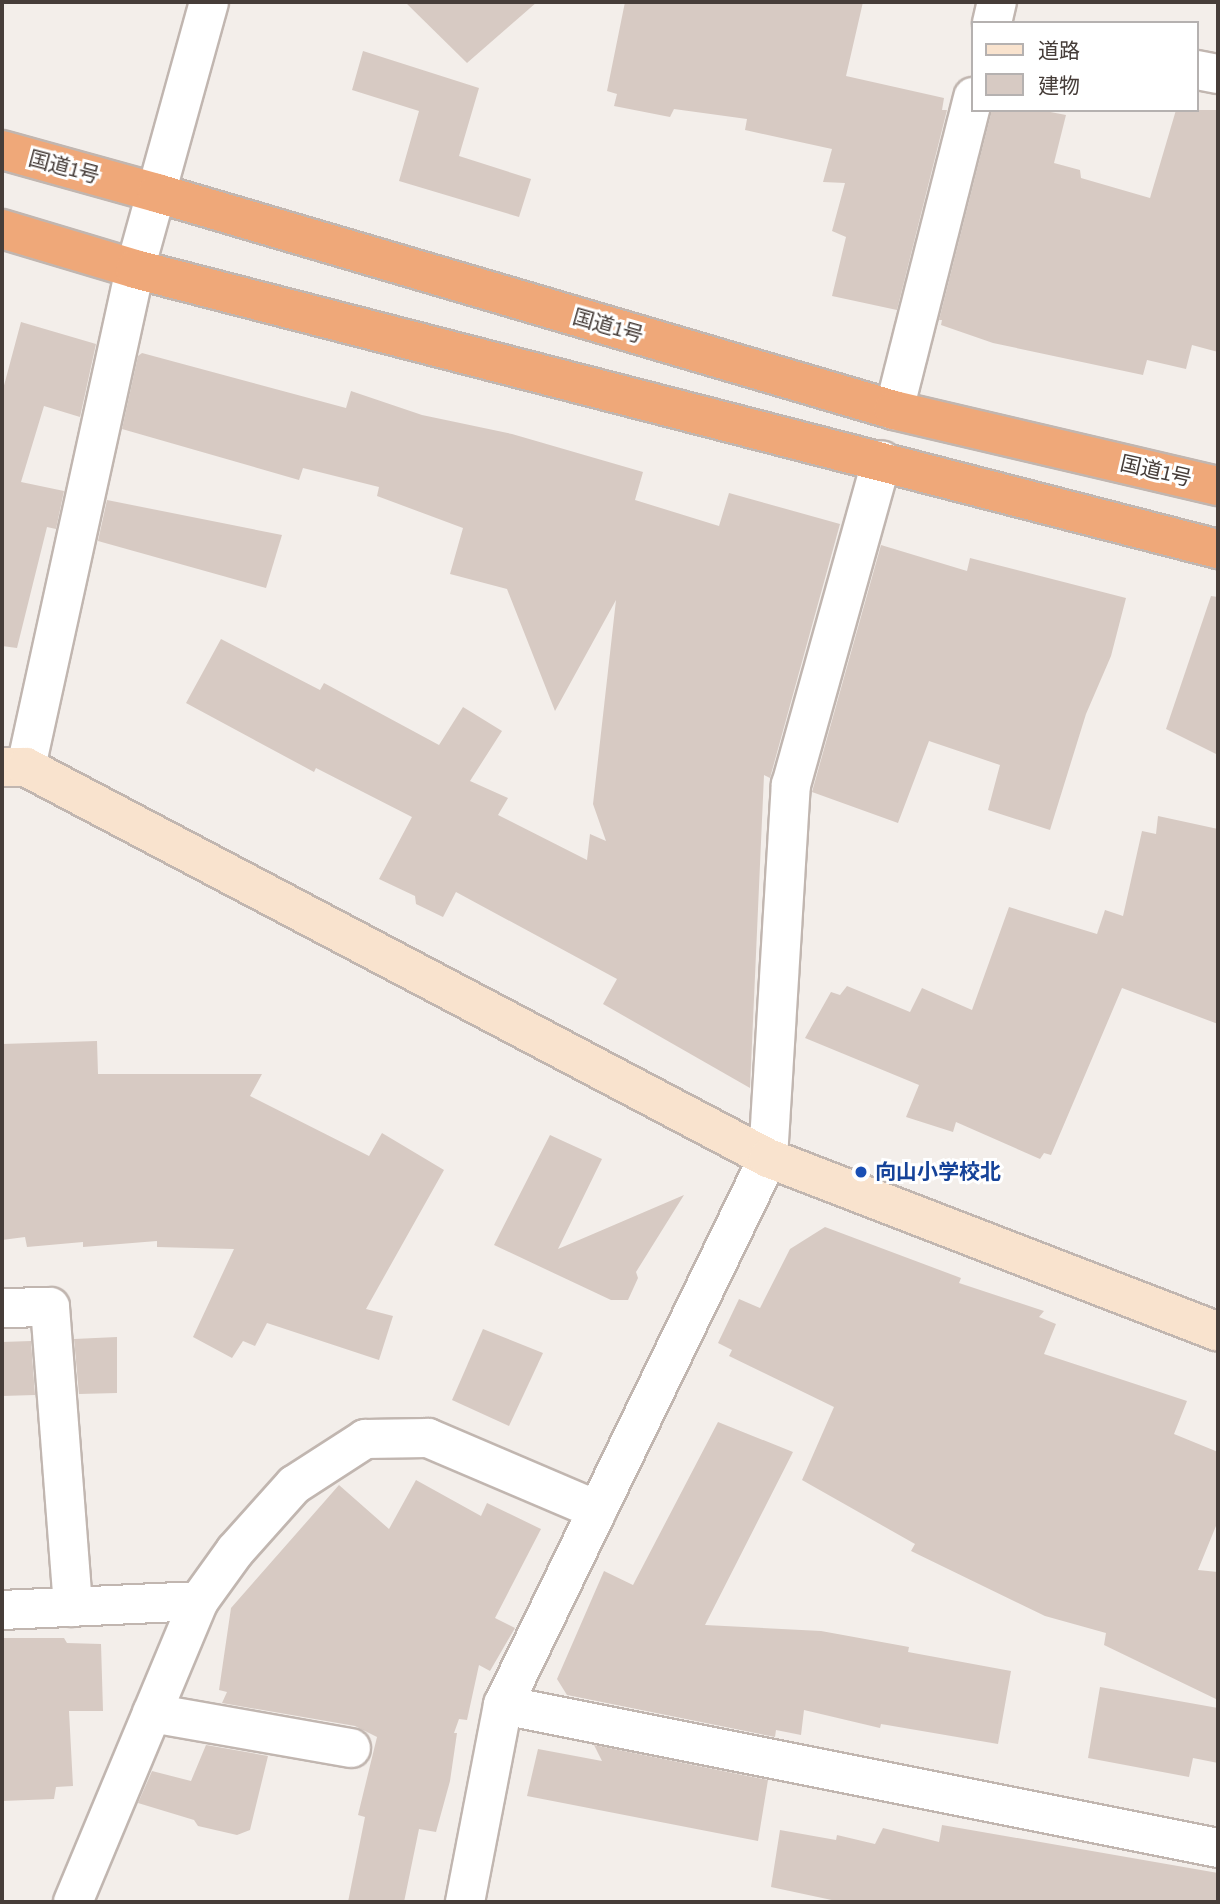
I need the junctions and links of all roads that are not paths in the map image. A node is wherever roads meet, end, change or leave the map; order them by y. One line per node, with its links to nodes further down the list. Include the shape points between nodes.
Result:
1 (209, 2): 8 (street)
2 (997, 2): 3 (street)
3 (993, 21)
4 (1199, 70): 5 (street)
5 (1218, 74)
6 (972, 101): 11 (street)
7 (2, 150): 8 (highway, 国道1号)
8 (157, 193): 10 (street); 11 (highway, 国道1号)
9 (2, 229): 10 (highway)
10 (135, 269): 12 (highway); 15 (street)
11 (894, 410): 13 (highway, 国道1号)
12 (882, 460): 14 (highway); 16 (street, via 791,785)
13 (1218, 486)
14 (1218, 550)
15 (14, 767): 16 (street)
16 (768, 1158): 18 (street); 19 (street)
17 (2, 1308): 21 (street, via 50,1307)
18 (1218, 1332)
19 (597, 1510): 20 (street, via 428,1438 365,1438 294,1485 234,1550); 23 (street)
20 (199, 1601): 21 (street); 24 (street)
21 (73, 1607): 22 (street)
22 (2, 1610)
23 (503, 1705): 26 (street); 28 (street)
24 (152, 1713): 25 (street); 27 (street)
25 (351, 1748)
26 (1218, 1848)
27 (73, 1902)
28 (465, 1902)

